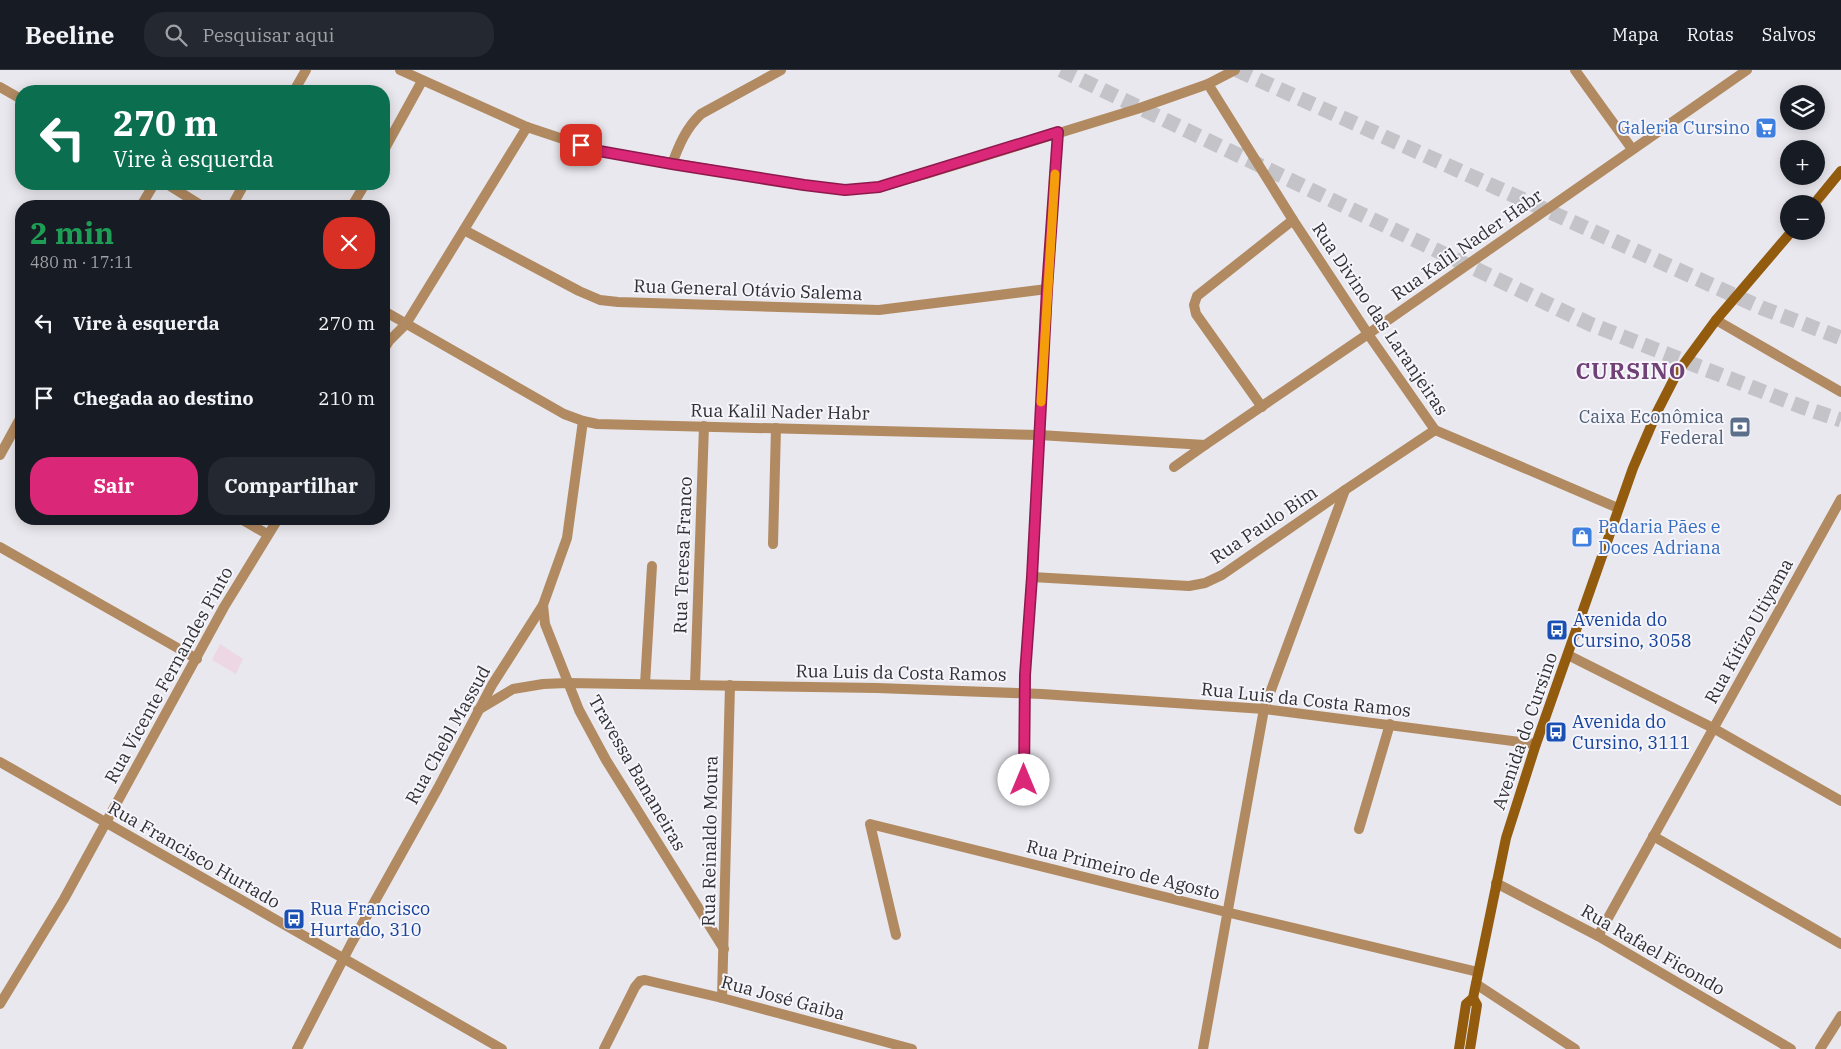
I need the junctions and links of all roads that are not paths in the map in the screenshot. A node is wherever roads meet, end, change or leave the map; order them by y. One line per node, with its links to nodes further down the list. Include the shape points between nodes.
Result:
1 (306, 70): 9 (street)
2 (400, 70): 7 (street)
3 (781, 70): 16 (street, via 701,114 692,122)
4 (1235, 70): 8 (street)
5 (1575, 70): 15 (street)
6 (1747, 70): 15 (street, Rua Kalil Nader Habr)
7 (422, 81): 12 (street); 14 (street)
8 (1208, 84): 13 (street); 21 (street, Rua Divino das Laranjeiras)
9 (297, 85)
10 (0, 87): 11 (street)
11 (15, 96)
12 (526, 127): 16 (street, via 599,151); 22 (street)
13 (1058, 132): 16 (street, via 926,174 866,189 804,185); 24 (street)
14 (390, 139)
15 (1632, 149): 28 (street, Rua Kalil Nader Habr)
16 (672, 164)
17 (1841, 171): 19 (main road)
18 (177, 190): 20 (street)
19 (1821, 195)
20 (192, 200)
21 (1294, 220): 28 (street, Rua Divino das Laranjeiras); 31 (street, via 1197,296 1194,306 1196,314)
22 (464, 230): 24 (street, Rua General Otávio Salema, via 579,291 600,300 618,302 879,310); 27 (street)
23 (1784, 240): 26 (main road, Avenida do Cursino)
24 (1047, 289): 37 (street)
25 (390, 315): 27 (street, Rua Kalil Nader Habr)
26 (1716, 320): 30 (street); 43 (main road, Avenida do Cursino, via 1677,373)
27 (406, 324): 29 (street); 32 (street, Rua Kalil Nader Habr, via 564,414)
28 (1368, 334): 31 (street, Rua Kalil Nader Habr); 36 (street, Rua Divino das Laranjeiras)
29 (390, 340)
30 (1841, 392)
31 (1262, 407): 38 (street, Rua Kalil Nader Habr)
32 (583, 421): 33 (street, Rua Kalil Nader Habr); 51 (street, Rua Chebl Massud, via 567,538)
33 (704, 426): 35 (street, Rua Kalil Nader Habr); 56 (street, Rua Teresa Franco)
34 (15, 428): 39 (street)
35 (776, 428): 37 (street, Rua Kalil Nader Habr); 47 (street)
36 (1435, 430): 41 (street, Rua Paulo Bim); 43 (street, Rua Divino das Laranjeiras)
37 (1039, 435): 38 (street, Rua Kalil Nader Habr); 50 (street)
38 (1205, 445): 40 (street, Rua Kalil Nader Habr)
39 (0, 455)
40 (1174, 467)
41 (1345, 490): 50 (street, Rua Paulo Bim, via 1222,575 1205,583 1189,586); 59 (street)
42 (1841, 500): 62 (street, Rua Kitizo Utiyama)
43 (1618, 508): 52 (main road, Avenida do Cursino)
44 (251, 525): 46 (street)
45 (274, 525): 46 (street, Rua Vicente Fernandes Pinto)
46 (267, 534): 53 (street, Rua Vicente Fernandes Pinto)
47 (773, 544)
48 (0, 547): 53 (street)
49 (652, 566): 55 (street)
50 (1032, 577): 58 (street)
51 (543, 605): 54 (street, Travessa Bananeiras, via 545,624); 60 (street, Rua Chebl Massud)
52 (1568, 655): 62 (street); 63 (main road, Avenida do Cursino)
53 (197, 660): 67 (street, Rua Vicente Fernandes Pinto)
54 (567, 683): 55 (street, Rua Luis da Costa Ramos); 60 (street, Rua Luis da Costa Ramos, via 513,689); 75 (street, Travessa Bananeiras, via 606,760)
55 (645, 684): 56 (street, Rua Luis da Costa Ramos)
56 (695, 685): 57 (street, Rua Luis da Costa Ramos)
57 (730, 685): 58 (street, Rua Luis da Costa Ramos); 75 (street, Rua Reinaldo Moura)
58 (1024, 693): 59 (street, Rua Luis da Costa Ramos); 65 (street)
59 (1264, 709): 61 (street, Rua Luis da Costa Ramos); 71 (street)
60 (478, 710): 76 (street, Rua Chebl Massud)
61 (1390, 724): 63 (street, Rua Luis da Costa Ramos); 68 (street)
62 (1713, 728): 66 (street); 69 (street, Rua Kitizo Utiyama)
63 (1536, 744): 70 (main road, Avenida do Cursino, via 1506,838)
64 (0, 762): 67 (street, Rua Francisco Hurtado)
65 (1024, 780)
66 (1841, 801)
67 (105, 823): 76 (street, Rua Francisco Hurtado); 81 (street, Rua Vicente Fernandes Pinto, via 64,900)
68 (1359, 828)
69 (1653, 836): 73 (street, Rua Kitizo Utiyama); 74 (street)
70 (1496, 883): 73 (street, Rua Rafael Ficondo); 77 (main road, Avenida do Cursino)
71 (1226, 912): 72 (street, Rua Primeiro de Agosto, via 870,824); 77 (street, Rua Primeiro de Agosto); 87 (street)
72 (896, 935)
73 (1598, 936): 91 (street, Rua Rafael Ficondo)
74 (1841, 944)
75 (724, 949): 79 (street, Rua Reinaldo Moura)
76 (344, 959): 83 (street, Rua Chebl Massud); 84 (street, Rua Francisco Hurtado)
77 (1478, 972): 78 (main road, Avenida do Cursino)
78 (1476, 984): 80 (main road, Avenida do Cursino); 90 (street)
79 (722, 998): 85 (street, Rua José Gaiba, via 640,981); 86 (street, Rua José Gaiba)
80 (1473, 998): 88 (main road, Avenida do Cursino, via 1466,1004); 89 (main road, Avenida do Cursino, via 1477,1006)
81 (0, 1004)
82 (1841, 1016): 92 (street)
83 (297, 1049)
84 (502, 1049)
85 (604, 1049)
86 (912, 1049)
87 (1203, 1049)
88 (1459, 1049)
89 (1470, 1049)
90 (1575, 1049)
91 (1792, 1049)
92 (1820, 1049)

